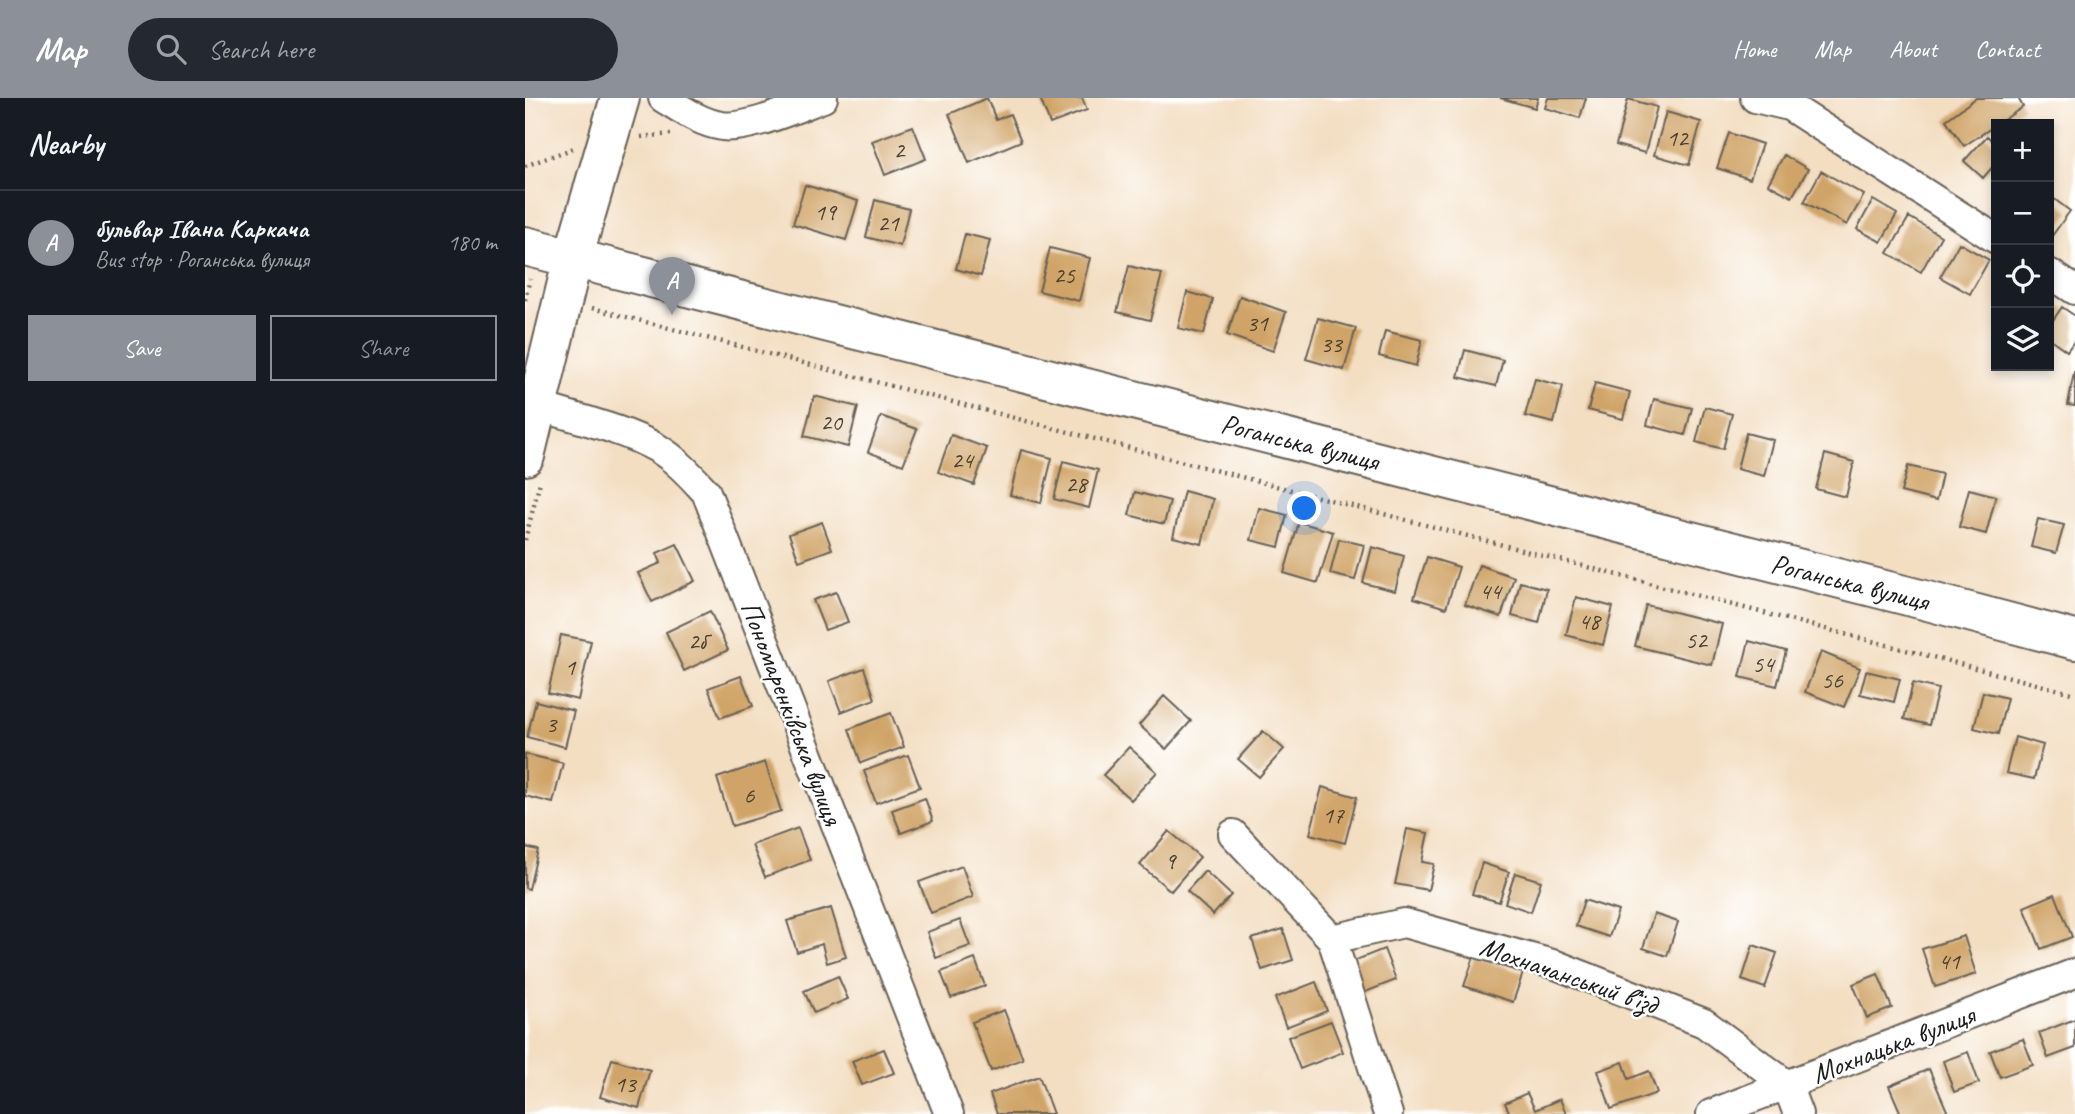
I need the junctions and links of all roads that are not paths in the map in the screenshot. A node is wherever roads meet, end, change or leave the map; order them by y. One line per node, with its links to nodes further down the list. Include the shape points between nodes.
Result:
1 (620, 98): 8 (main road)
2 (663, 98): 3 (street, via 701,120 724,127 759,121)
3 (823, 98)
4 (1755, 98): 5 (street)
5 (1787, 102): 6 (street)
6 (1991, 236)
7 (525, 246): 8 (main road, Роганська вулиця)
8 (573, 258): 11 (main road); 13 (main road, Роганська вулиця)
9 (2054, 276): 10 (street)
10 (2075, 290)
11 (538, 406): 12 (main road); 18 (street, Пономаренківська вулиця, via 659,449 706,492)
12 (525, 456)
13 (2075, 640)
14 (1234, 834): 15 (street)
15 (1332, 939): 17 (street, Мохначанський в’їзд, via 1404,923 1556,965 1705,1023); 19 (street)
16 (2075, 973): 17 (street, Мохнацька вулиця)
17 (1787, 1085): 20 (street, Мохнацька вулиця); 21 (street)
18 (949, 1114)
19 (1388, 1114)
20 (1711, 1114)
21 (1798, 1114)

